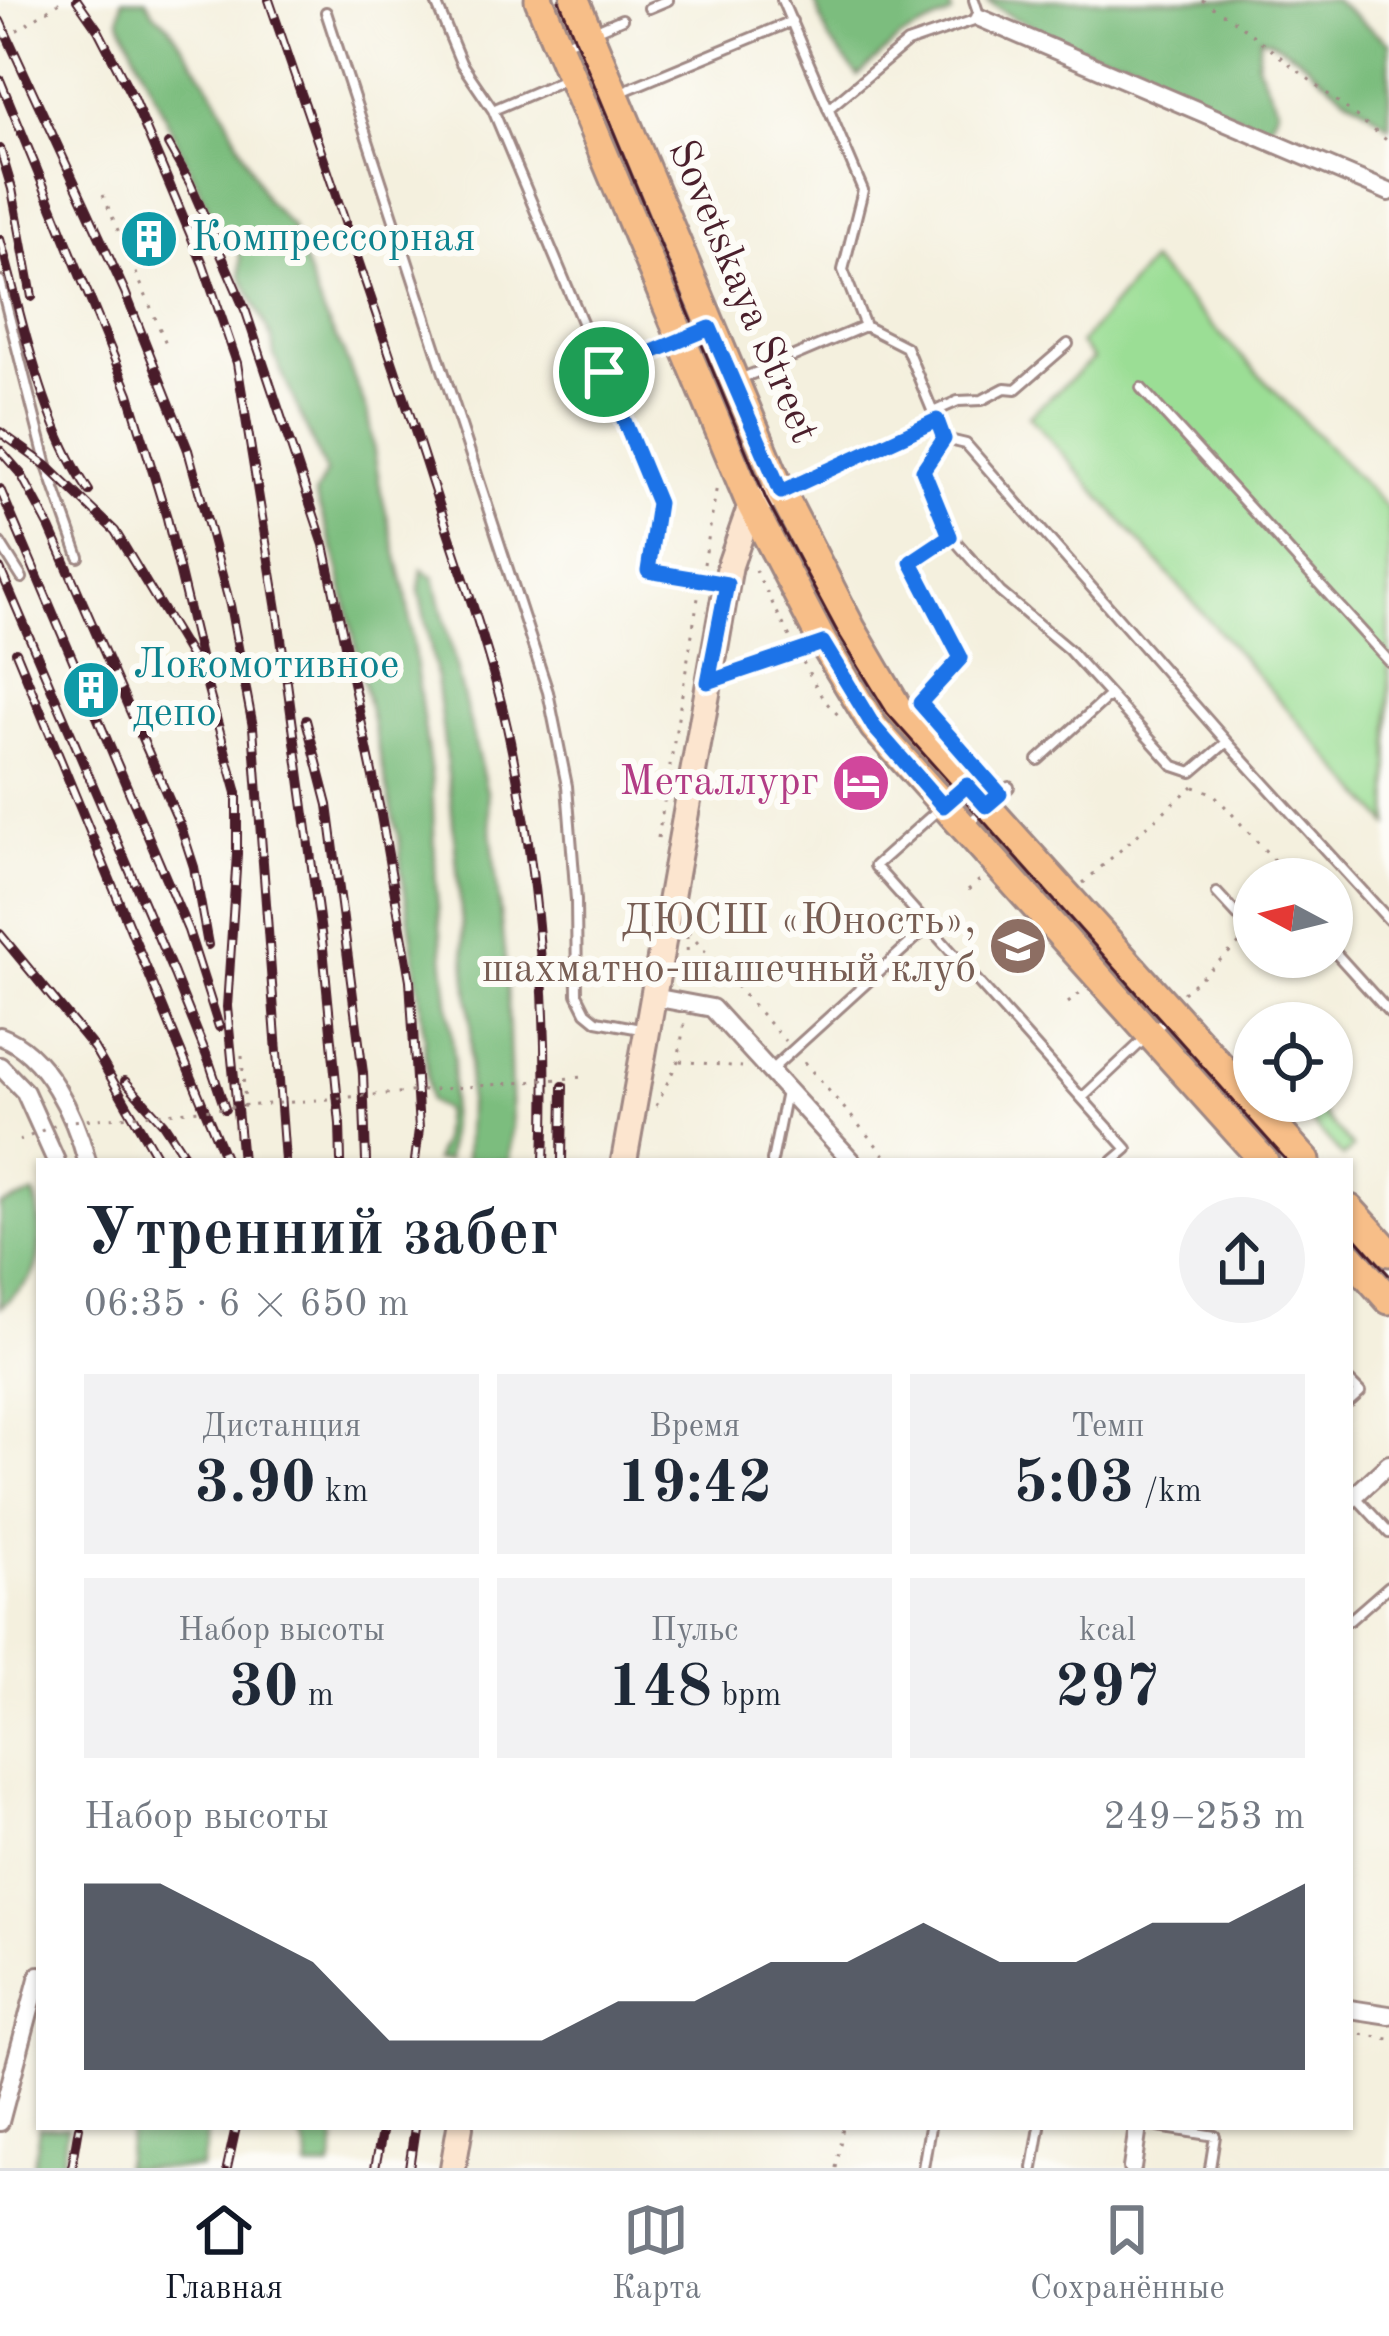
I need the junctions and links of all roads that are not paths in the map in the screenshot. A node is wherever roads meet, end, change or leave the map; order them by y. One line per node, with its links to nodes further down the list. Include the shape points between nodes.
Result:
1 (435, 0): 17 (lane, via 460,63)
2 (539, 0): 13 (main road, Sovetskaya Street)
3 (574, 0): 12 (main road, Sovetskaya Street)
4 (668, 0): 7 (lane)
5 (782, 0): 11 (lane)
6 (974, 0): 10 (lane)
7 (650, 8)
8 (326, 12): 56 (lane, via 548,692 567,786 577,994 597,1021)
9 (622, 19): 12 (lane)
10 (980, 19): 16 (lane, via 908,43); 18 (street)
11 (792, 21): 15 (lane); 16 (lane)
12 (589, 34): 13 (lane); 14 (main road, Sovetskaya Street)
13 (559, 46): 14 (main road, Sovetskaya Street)
14 (586, 71): 15 (main road, Sovetskaya Street); 17 (lane); 21 (main road, Sovetskaya Street)
15 (614, 95): 21 (main road, Sovetskaya Street)
16 (828, 109): 20 (lane, via 863,190 843,270)
17 (493, 110): 25 (lane)
18 (1389, 192)
19 (0, 281): 34 (lane)
20 (865, 326): 23 (lane); 28 (lane, via 906,347)
21 (695, 334): 25 (lane); 26 (main road, Sovetskaya Street); 31 (main road, Sovetskaya Street)
22 (1068, 344): 28 (lane, via 1016,388 958,401)
23 (794, 356)
24 (760, 370): 26 (lane)
25 (604, 372): 37 (lane, via 658,503 648,571)
26 (733, 382): 30 (main road, Sovetskaya Street)
27 (1141, 388): 39 (lane)
28 (935, 416): 29 (lane); 30 (lane)
29 (944, 439): 32 (lane, via 923,470); 42 (lane, via 966,444)
30 (781, 492): 31 (main road); 38 (main road, Sovetskaya Street)
31 (751, 506): 37 (main road, via 730,565); 38 (main road, Sovetskaya Street)
32 (950, 536): 35 (lane); 41 (lane)
33 (0, 543): 36 (lane)
34 (79, 557)
35 (911, 562)
36 (22, 578)
37 (714, 582): 40 (main road)
38 (836, 636): 40 (lane); 45 (main road, Sovetskaya Street, via 897,707)
39 (1389, 661)
40 (708, 682): 53 (main road)
41 (1109, 695): 42 (lane, via 1174,766 1192,772); 43 (lane)
42 (1228, 742): 50 (lane)
43 (1038, 760)
44 (1009, 787): 46 (lane)
45 (955, 795): 46 (main road, Sovetskaya Street); 47 (main road, Sovetskaya Street); 51 (lane, via 875,866)
46 (986, 806): 47 (lane); 54 (main road, Sovetskaya Street)
47 (963, 828): 57 (main road, Sovetskaya Street)
48 (1217, 893): 49 (lane)
49 (1233, 911)
50 (1389, 920)
51 (928, 926): 60 (lane); 62 (lane)
52 (1353, 972): 55 (lane)
53 (653, 997): 56 (main road); 60 (street, via 712,1008)
54 (1176, 1004): 57 (lane); 63 (main road, Sovetskaya Street)
55 (1389, 1012)
56 (647, 1030): 67 (main road)
57 (1150, 1034): 62 (lane); 64 (main road, Sovetskaya Street)
58 (0, 1036): 66 (street, via 50,1075)
59 (0, 1066): 65 (street, via 25,1092)
60 (771, 1070): 61 (street)
61 (787, 1088): 68 (lane); 69 (street)
62 (1082, 1098): 70 (lane, via 1127,1148)
63 (1277, 1129): 64 (street); 71 (main road, Sovetskaya Street)
64 (1253, 1157)
65 (55, 1158)
66 (86, 1158)
67 (625, 1158)
68 (773, 1158)
69 (849, 1158)
70 (1116, 1158)
71 (1303, 1158)
72 (1353, 1215): 74 (main road)
73 (1353, 1258): 74 (main road)
74 (1383, 1278)
75 (1389, 1464): 76 (street)
76 (1353, 1495)
77 (1353, 1497): 78 (lane)
78 (1389, 1532)
79 (1389, 1586): 80 (lane)
80 (1353, 1618)
81 (36, 1987): 84 (street)
82 (1353, 2009): 83 (street)
83 (1389, 2015)
84 (0, 2122)
85 (459, 2130): 90 (main road)
86 (929, 2130): 91 (lane)
87 (1040, 2130): 92 (lane)
88 (1138, 2130): 93 (street)
89 (1216, 2132): 94 (lane)
90 (453, 2168)
91 (923, 2168)
92 (1034, 2168)
93 (1132, 2168)
94 (1210, 2168)

